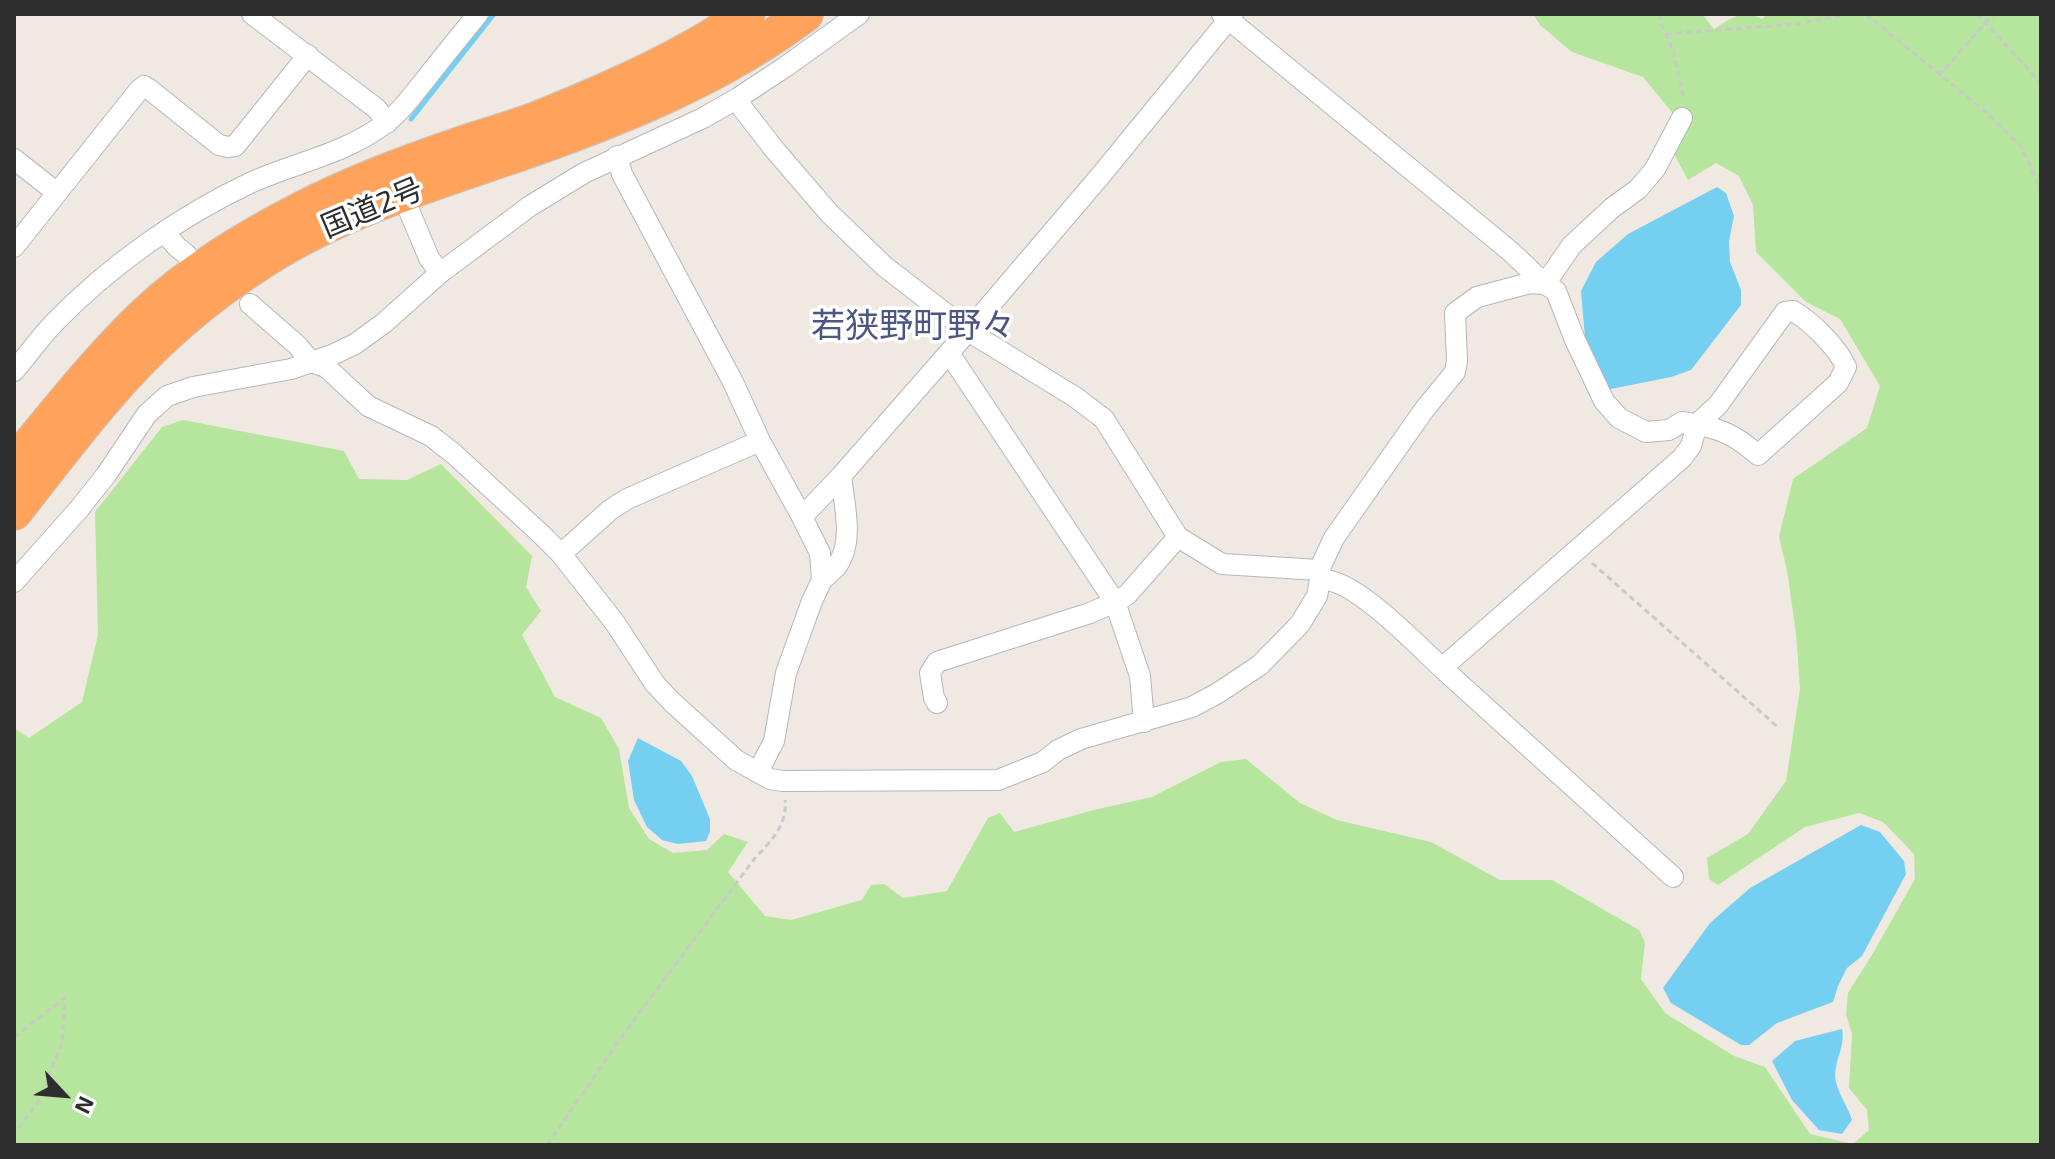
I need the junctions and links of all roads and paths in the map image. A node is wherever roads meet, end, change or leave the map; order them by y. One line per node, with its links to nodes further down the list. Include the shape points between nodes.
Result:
1 (252, 14): 14 (street)
2 (478, 14): 19 (street)
3 (747, 14): 37 (highway, 国道2号, via 673,60 540,118 374,177 251,237 147,313)
4 (805, 14): 24 (highway, 国道2号, via 726,66 671,92 591,127)
5 (859, 14): 17 (street)
6 (1660, 14): 13 (path)
7 (1849, 14): 13 (path, via 1797,24)
8 (1866, 14): 15 (path)
9 (1977, 14): 12 (path)
10 (1996, 14): 12 (path)
11 (1228, 16): 29 (street); 31 (street)
12 (1986, 22): 15 (path); 16 (path)
13 (1666, 34): 18 (path, via 1686,108)
14 (308, 55): 19 (street, via 377,109); 23 (street, via 235,146 219,145 144,86)
15 (1939, 76): 22 (path, via 2021,146)
16 (2041, 83)
17 (738, 98): 20 (street); 31 (street, via 829,213 884,266)
18 (1682, 118): 29 (street, via 1655,169 1572,245)
19 (387, 123): 25 (street, via 345,147 248,184)
20 (617, 156): 28 (street, via 530,206); 36 (street)
21 (14, 159): 23 (street)
22 (2041, 191)
23 (56, 192): 26 (street)
24 (402, 194): 28 (street); 39 (highway, 国道2号, via 325,226 218,292 106,396)
25 (165, 233): 27 (street); 34 (street, via 74,303)
26 (14, 247)
27 (187, 255)
28 (440, 273): 33 (street, via 355,344)
29 (1545, 284): 35 (street, via 1556,291 1604,401 1619,418 1646,432 1669,430 1682,422); 44 (street, via 1477,297 1455,313 1455,372 1334,538)
30 (250, 304): 33 (street)
31 (968, 331): 32 (street); 41 (street, via 1104,419)
32 (949, 353): 38 (street); 47 (street)
33 (311, 362): 43 (street, via 326,367 368,406 431,436); 46 (street, via 167,396 147,414 106,475)
34 (14, 371)
35 (1697, 424): 35 (street, via 1718,405 1785,312 1803,317 1846,367 1838,383 1758,455 1739,439); 42 (street, via 1682,458)
36 (760, 441): 40 (street); 43 (street, via 627,499)
37 (14, 464)
38 (841, 476): 40 (street); 45 (street, via 847,534 837,566)
39 (14, 512)
40 (802, 517): 45 (street, via 820,553)
41 (1178, 537): 44 (street, via 1222,564); 47 (street)
42 (1578, 550): 48 (street); 51 (path)
43 (561, 554): 52 (street, via 655,684 736,760)
44 (1319, 575): 48 (street, via 1358,593); 50 (street, via 1317,596 1300,624 1260,665 1192,707)
45 (822, 580): 52 (street, via 786,673 774,741)
46 (14, 582)
47 (1115, 602): 49 (street, via 937,662 930,673); 50 (street, via 1140,676)
48 (1442, 668): 54 (street)
49 (937, 703)
50 (1144, 722): 53 (street, via 1081,739 998,780)
51 (1779, 728)
52 (758, 772): 53 (street)
53 (783, 781): 57 (path, via 786,811 776,835 625,1032)
54 (1673, 877)
55 (14, 1037): 56 (path, via 65,998 62,1043 38,1102)
56 (14, 1134)
57 (547, 1145)

